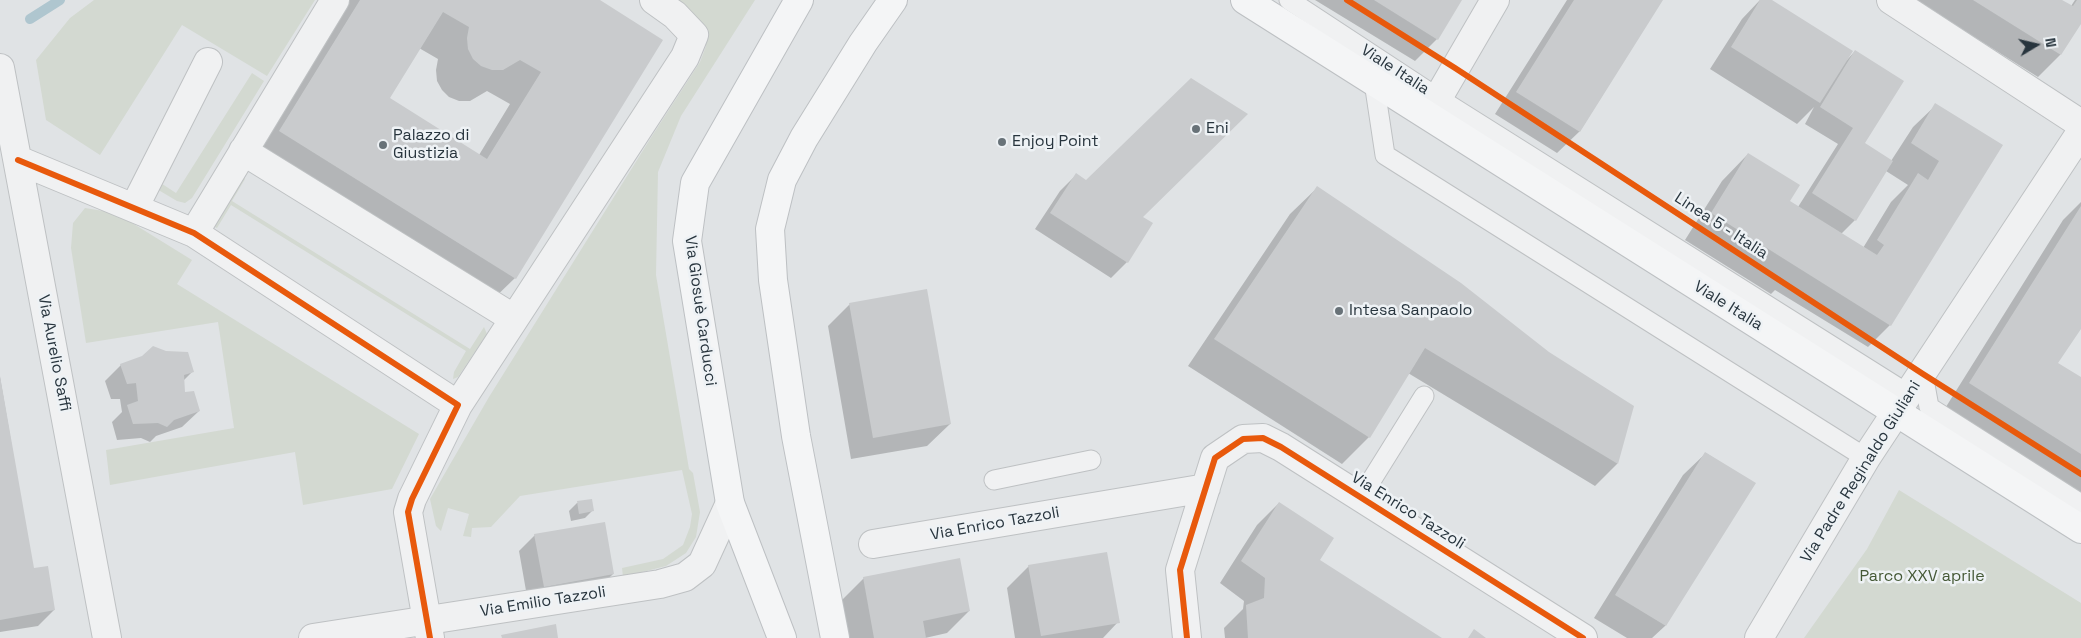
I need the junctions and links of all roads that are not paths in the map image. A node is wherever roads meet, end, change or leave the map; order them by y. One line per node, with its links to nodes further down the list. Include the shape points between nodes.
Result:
1 (335, 0): 15 (street)
2 (654, 0): 19 (street, via 675,15 694,35 685,57)
3 (799, 0): 28 (main road, Via Giosuè Carducci, via 695,183 687,241)
4 (893, 0): 36 (main road, via 804,138 782,180 770,229 773,280 796,436)
5 (1245, 0): 11 (main road, Viale Italia)
6 (1289, 0): 11 (lane, Viale Italia)
7 (1494, 0): 12 (street)
8 (1891, 0): 13 (street)
9 (208, 62): 17 (street)
10 (0, 69): 16 (street, Via Aurelio Saffi)
11 (1380, 73): 12 (lane, Viale Italia); 20 (main road, Viale Italia); 23 (lane, Viale Italia, via 1385,155)
12 (1438, 98): 20 (lane, Viale Italia)
13 (2081, 124)
14 (2081, 132): 20 (street, Via Padre Reginaldo Giuliani)
15 (243, 151): 18 (street); 19 (street)
16 (18, 160): 17 (street); 33 (street, Via Aurelio Saffi)
17 (134, 208): 18 (street)
18 (194, 232): 22 (street)
19 (513, 318): 22 (street)
20 (1909, 394): 23 (street, Via Padre Reginaldo Giuliani); 29 (lane); 30 (main road, Viale Italia)
21 (1424, 396): 27 (lane)
22 (458, 404): 32 (street, via 408,512)
23 (1866, 458): 39 (street, Via Padre Reginaldo Giuliani)
24 (1091, 460): 25 (lane)
25 (994, 480)
26 (1206, 488): 27 (street, Via Enrico Tazzoli, via 1215,458 1243,439 1263,438); 31 (street, Via Enrico Tazzoli); 37 (street, via 1180,570)
27 (1360, 497): 38 (street, Via Enrico Tazzoli)
28 (730, 503): 32 (street, Via Emilio Tazzoli, via 702,564 685,577); 35 (main road, Via Giosuè Carducci)
29 (2081, 504)
30 (2081, 529)
31 (873, 544)
32 (428, 629): 34 (street, Via Emilio Tazzoli)
33 (107, 638)
34 (313, 638)
35 (782, 638)
36 (835, 638)
37 (1187, 638)
38 (1582, 638)
39 (1758, 638)

